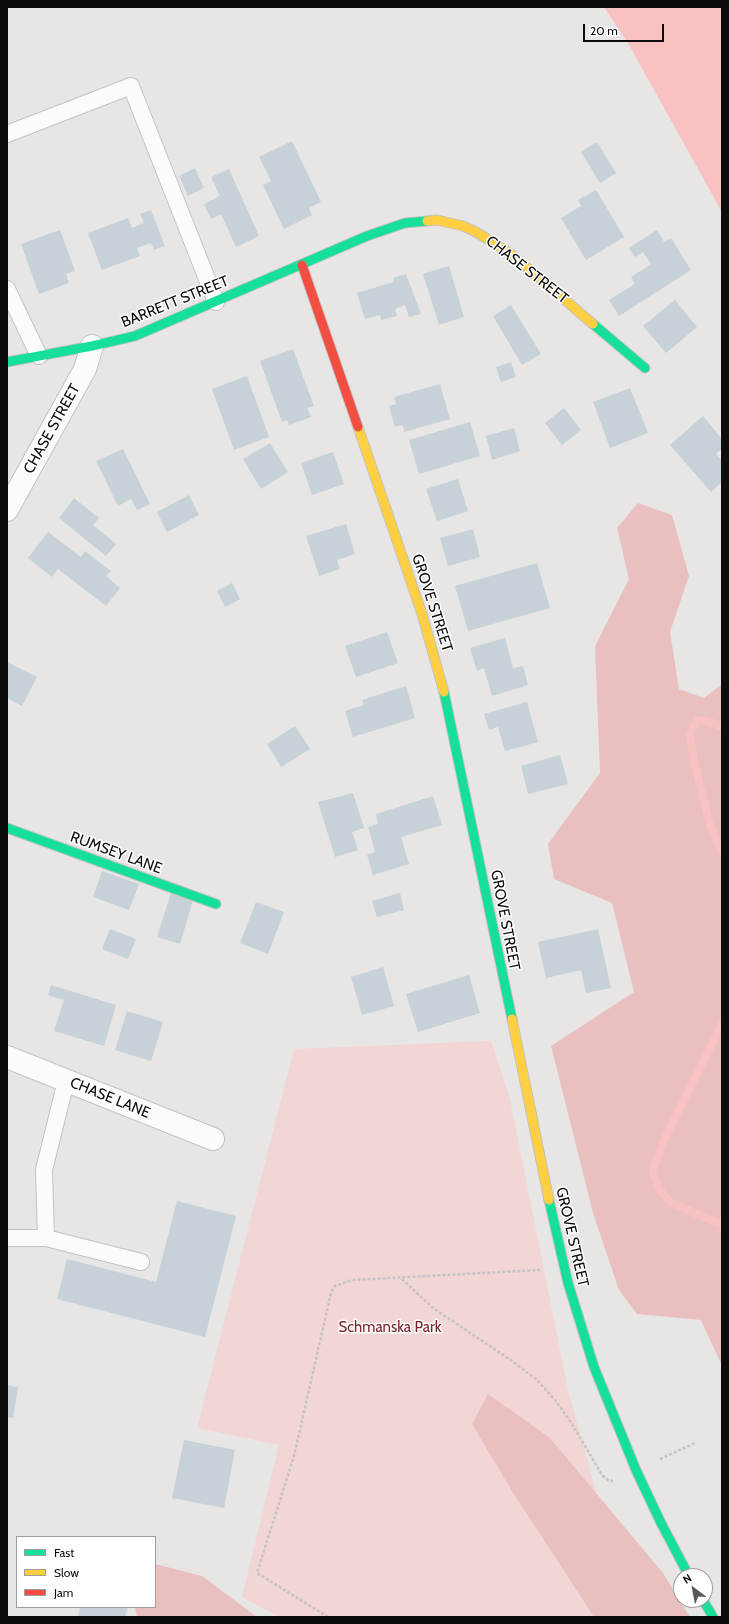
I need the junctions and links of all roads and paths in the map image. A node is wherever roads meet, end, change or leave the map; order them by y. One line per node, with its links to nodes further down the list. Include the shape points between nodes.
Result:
1 (7, 134): 4 (lane, via 131,86)
2 (302, 265): 4 (street, BARRETT STREET); 8 (street, CHASE STREET, via 367,236 405,223 437,220 463,226 512,254); 18 (street, GROVE STREET, via 438,666 541,1165)
3 (7, 289): 6 (lane)
4 (216, 302): 5 (street, BARRETT STREET, via 135,336)
5 (92, 346): 6 (street, BARRETT STREET); 9 (street, CHASE STREET, via 85,369)
6 (39, 356): 7 (street, BARRETT STREET)
7 (7, 362)
8 (645, 368)
9 (7, 510)
10 (7, 828): 11 (street, RUMSEY LANE)
11 (216, 904)
12 (7, 1057): 13 (street, CHASE LANE)
13 (66, 1080): 14 (street, CHASE LANE); 16 (lane, via 44,1170)
14 (213, 1139)
15 (7, 1238): 16 (lane)
16 (46, 1238): 17 (lane)
17 (141, 1262)
18 (565, 1267): 19 (path); 23 (street, GROVE STREET, via 582,1329 610,1407 636,1470)
19 (402, 1278): 22 (path, via 433,1308 536,1379 572,1424 602,1475); 25 (path, via 352,1280 335,1286 331,1293 294,1456 257,1574)
20 (695, 1443): 21 (path)
21 (660, 1458)
22 (613, 1481)
23 (685, 1568)
24 (708, 1608): 26 (street)
25 (328, 1617)
26 (713, 1617)

